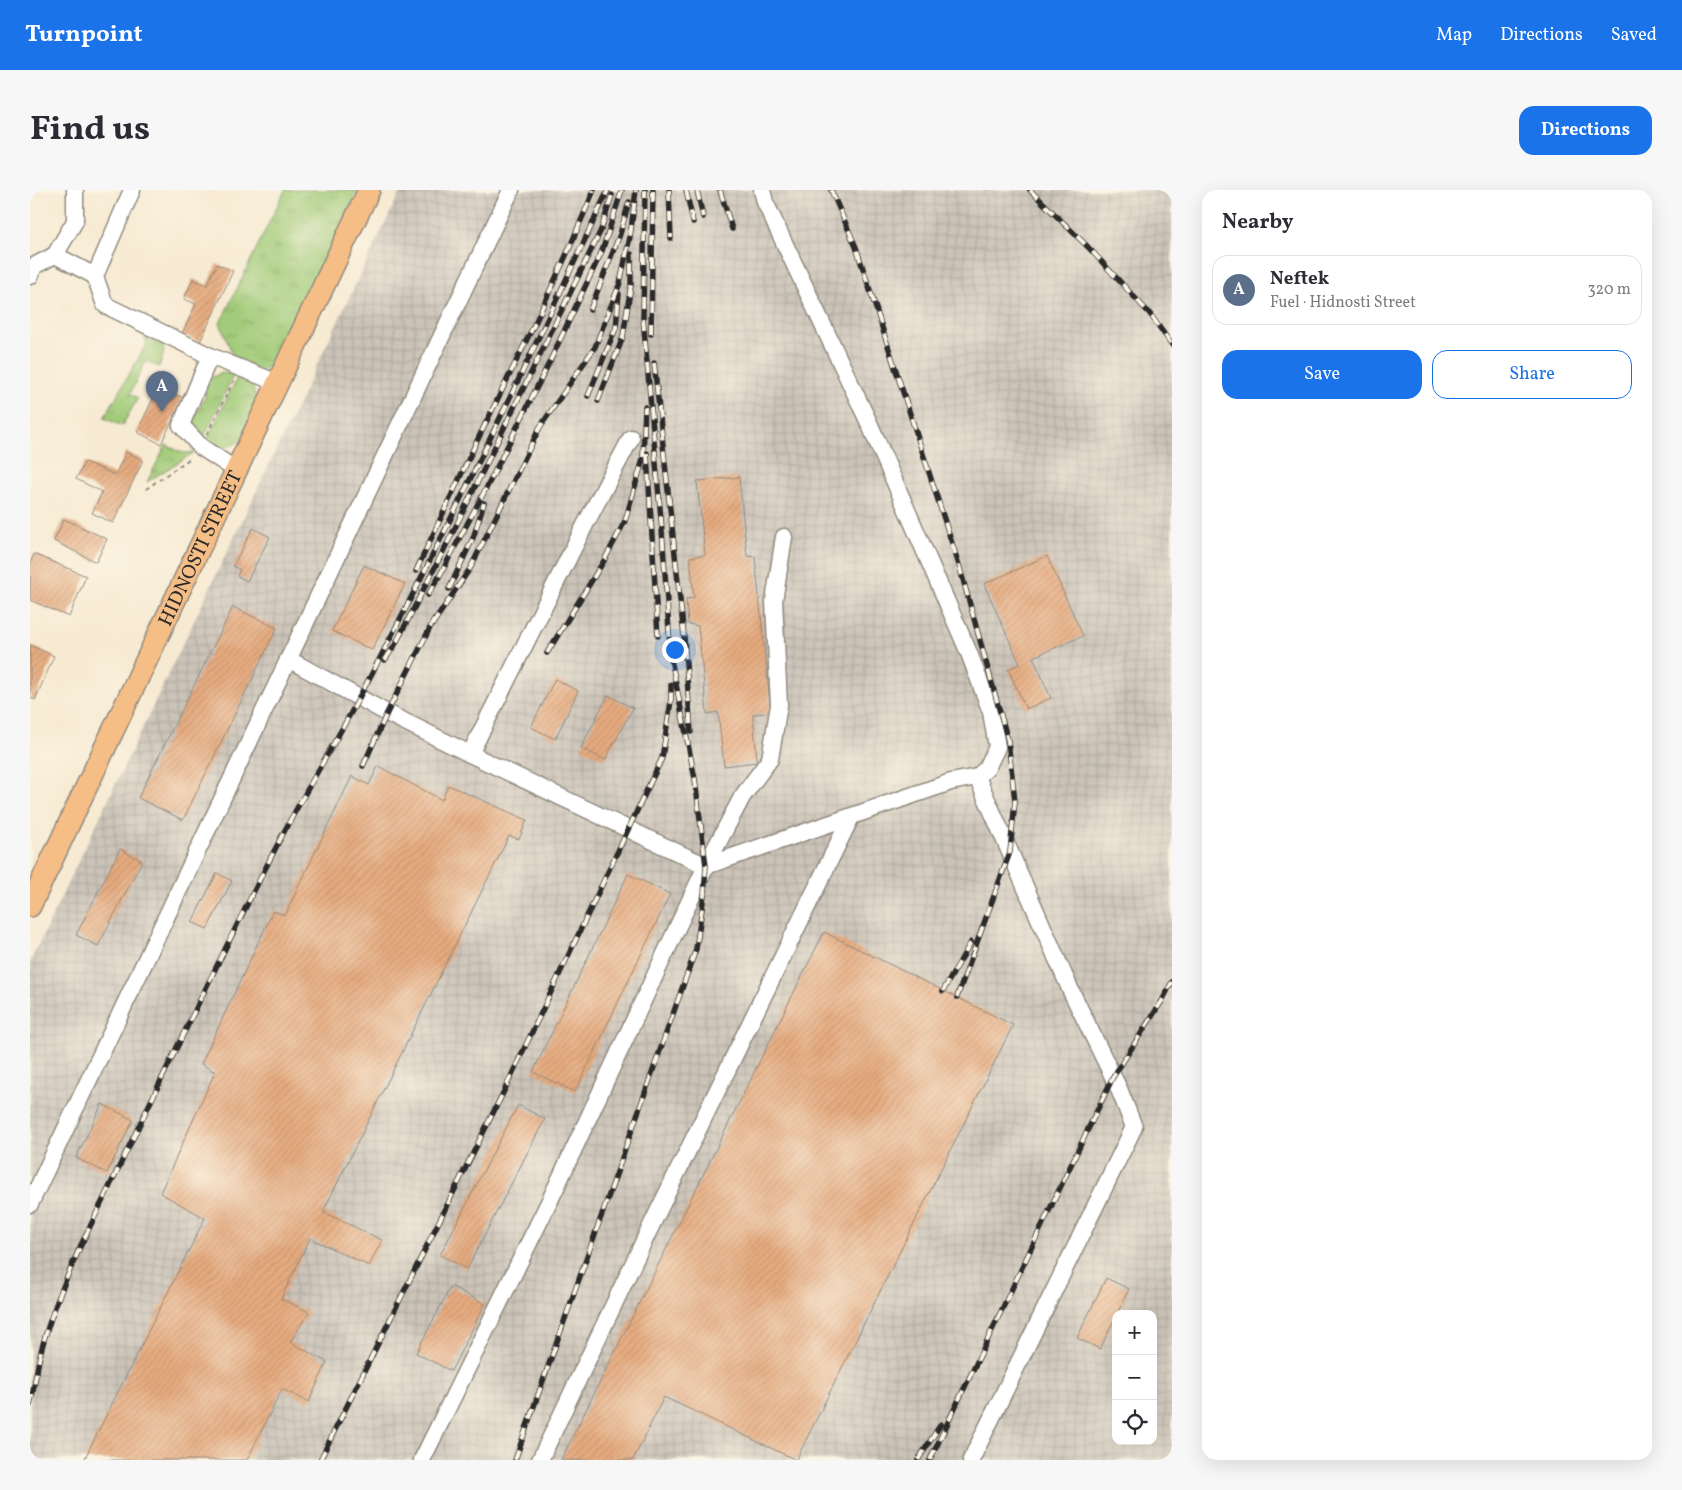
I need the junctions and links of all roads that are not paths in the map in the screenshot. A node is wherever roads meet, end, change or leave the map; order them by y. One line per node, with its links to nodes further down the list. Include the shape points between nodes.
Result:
1 (75, 190): 6 (street, via 75,222)
2 (132, 190): 8 (street)
3 (369, 190): 10 (main road, HIDNOSTI STREET)
4 (511, 190): 14 (street)
5 (762, 190): 16 (street, via 870,425 991,712 997,747 987,768)
6 (55, 255): 7 (street, via 34,266); 8 (street)
7 (30, 276)
8 (95, 276): 9 (street, via 105,305)
9 (210, 356): 10 (street); 12 (street, via 181,425 201,447)
10 (278, 383): 12 (main road, HIDNOSTI STREET)
11 (631, 438): 15 (street)
12 (236, 470): 19 (main road, HIDNOSTI STREET)
13 (784, 537): 18 (street, via 774,601 779,705 770,759 742,797)
14 (288, 659): 15 (street); 20 (street)
15 (470, 754): 18 (street)
16 (976, 777): 17 (street, via 951,782); 23 (street, via 1134,1127)
17 (851, 816): 18 (street); 22 (street)
18 (706, 866): 21 (street, via 551,1198)
19 (30, 906)
20 (30, 1204)
21 (422, 1460)
22 (540, 1460)
23 (971, 1460)

